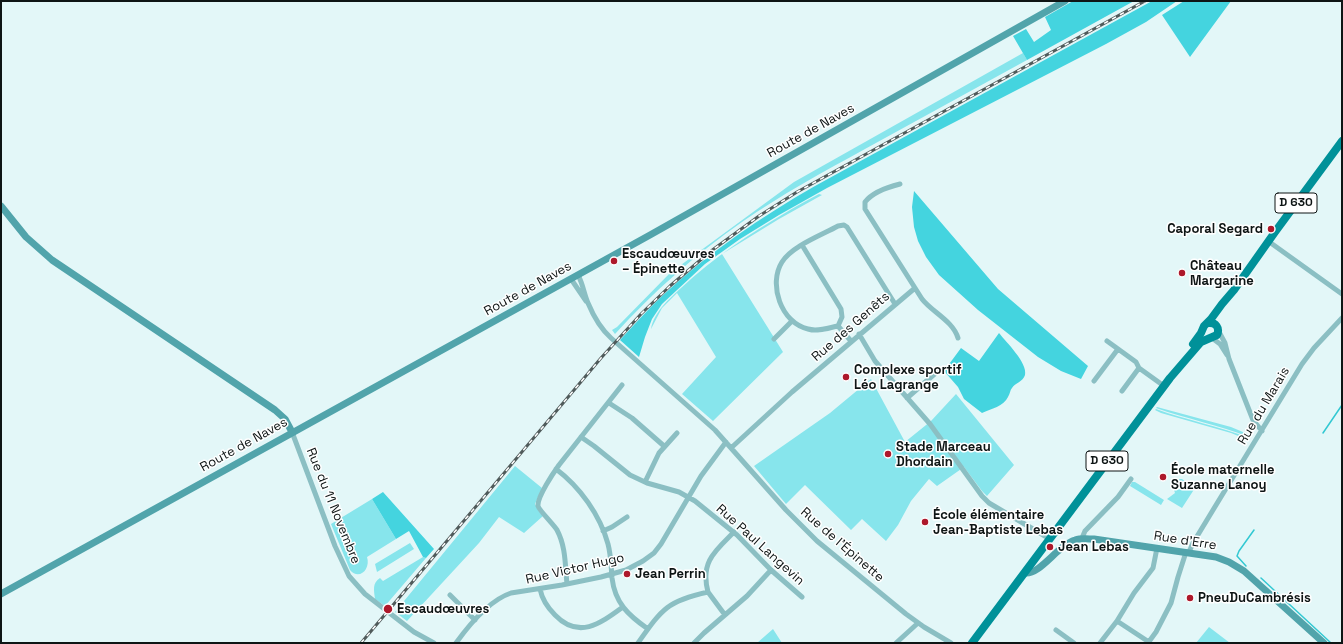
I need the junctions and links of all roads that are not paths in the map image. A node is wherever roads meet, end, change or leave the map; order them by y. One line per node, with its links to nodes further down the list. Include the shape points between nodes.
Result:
1 (1065, 1): 7 (main road, Route de Naves)
2 (1342, 141): 5 (main road, D 630)
3 (900, 184): 9 (street, via 868,199 865,207)
4 (1, 206): 37 (main road, via 26,237 52,260 275,410 285,419)
5 (1268, 241): 10 (main road, D 630); 11 (street)
6 (802, 245): 13 (street, via 844,225); 15 (street, via 786,256 776,277 779,298); 16 (street, via 841,309 842,317)
7 (578, 275): 8 (main road, Route de Naves); 12 (street, Rue de l'Épinette)
8 (571, 279): 12 (street, Rue de l'Épinette); 37 (main road, Route de Naves)
9 (915, 288): 13 (street, Rue des Genêts); 20 (street, via 926,304 953,327)
10 (1234, 290): 17 (main road, D 630); 18 (main road, D 630, via 1219,318)
11 (1342, 294)
12 (588, 303): 40 (street, Rue de l'Épinette, via 607,335)
13 (895, 304): 19 (street, Rue des Genêts)
14 (1342, 318): 36 (street, Rue du Marais, via 1306,358)
15 (792, 321): 16 (street, via 803,328 813,330); 22 (street)
16 (838, 326): 23 (street)
17 (1205, 327): 18 (main road, via 1213,323); 21 (main road, via 1204,335); 29 (main road, D 630)
18 (1218, 328): 21 (main road, via 1217,335); 26 (street)
19 (859, 334): 23 (street, Rue des Genêts); 34 (street, via 875,361)
20 (958, 338)
21 (1210, 338): 26 (street, via 1220,344); 29 (main road, D 630, via 1199,344)
22 (774, 339)
23 (851, 341): 42 (street, Rue des Genêts)
24 (1107, 341): 25 (street)
25 (1118, 349): 27 (street, via 1138,364); 30 (street)
26 (1229, 359): 36 (street, via 1253,420)
27 (1139, 368): 32 (street); 33 (street)
28 (938, 371): 34 (street)
29 (1170, 378): 32 (main road, D 630)
30 (1094, 381)
31 (622, 385): 35 (street)
32 (1164, 386): 51 (main road, D 630)
33 (1122, 391)
34 (907, 398): 51 (street, via 932,427 984,498)
35 (609, 403): 39 (street); 41 (street, via 632,418)
36 (1262, 431): 53 (street, Rue du Marais)
37 (292, 432): 60 (main road, Route de Naves); 71 (street, Rue du 11 Novembre, via 349,576 365,594 414,632)
38 (677, 433): 41 (street)
39 (581, 437): 43 (street); 45 (street, Rue Paul Langevin, via 626,472)
40 (726, 442): 42 (street, Rue de l'Épinette); 46 (street, Rue Victor Hugo)
41 (664, 446): 45 (street)
42 (731, 448): 67 (street, Rue de l'Épinette, via 817,541)
43 (556, 469): 48 (street, via 574,485); 57 (street, via 538,503 560,538 566,559)
44 (1131, 479): 50 (street, via 1118,497 1085,531)
45 (644, 482): 46 (street, Rue Paul Langevin)
46 (688, 497): 49 (street, Rue Paul Langevin); 56 (street, Rue Victor Hugo, via 654,553 635,566)
47 (627, 517): 48 (street)
48 (603, 530): 56 (street)
49 (734, 532): 54 (street, Rue Paul Langevin); 59 (street, via 709,560 706,575)
50 (1082, 538): 52 (main road, Rue d'Erre); 55 (main road, via 1067,544 1035,572)
51 (1050, 539): 55 (main road, D 630)
52 (1157, 548): 53 (main road, Rue d'Erre); 66 (street, via 1154,568 1134,593)
53 (1188, 552): 70 (street, Rue du Marais, via 1171,603); 80 (main road, Rue d'Erre, via 1216,557 1240,569)
54 (771, 570): 62 (street, Rue Paul Langevin); 64 (street, via 751,593)
55 (1025, 573): 77 (main road, D 630)
56 (612, 574): 57 (street, Rue Victor Hugo); 63 (street, via 615,590)
57 (567, 584): 58 (street, Rue Victor Hugo)
58 (540, 589): 63 (street, via 544,601 555,615 565,624 576,628 588,628 598,624); 65 (street, Rue Victor Hugo, via 503,596)
59 (708, 592): 64 (street); 68 (street, via 682,598 671,604 660,613)
60 (1, 594)
61 (450, 595): 65 (street)
62 (802, 597)
63 (623, 607): 68 (street)
64 (725, 615): 74 (street)
65 (475, 620): 72 (street, Rue Victor Hugo)
66 (1117, 621): 70 (street); 79 (street)
67 (918, 623): 75 (street); 76 (street, Rue de l'Épinette)
68 (648, 629): 73 (street)
69 (1056, 630): 78 (street)
70 (1149, 642)
71 (434, 643)
72 (456, 643)
73 (638, 643)
74 (694, 643)
75 (896, 643)
76 (951, 643)
77 (972, 643)
78 (1074, 643)
79 (1100, 643)
80 (1324, 643)

